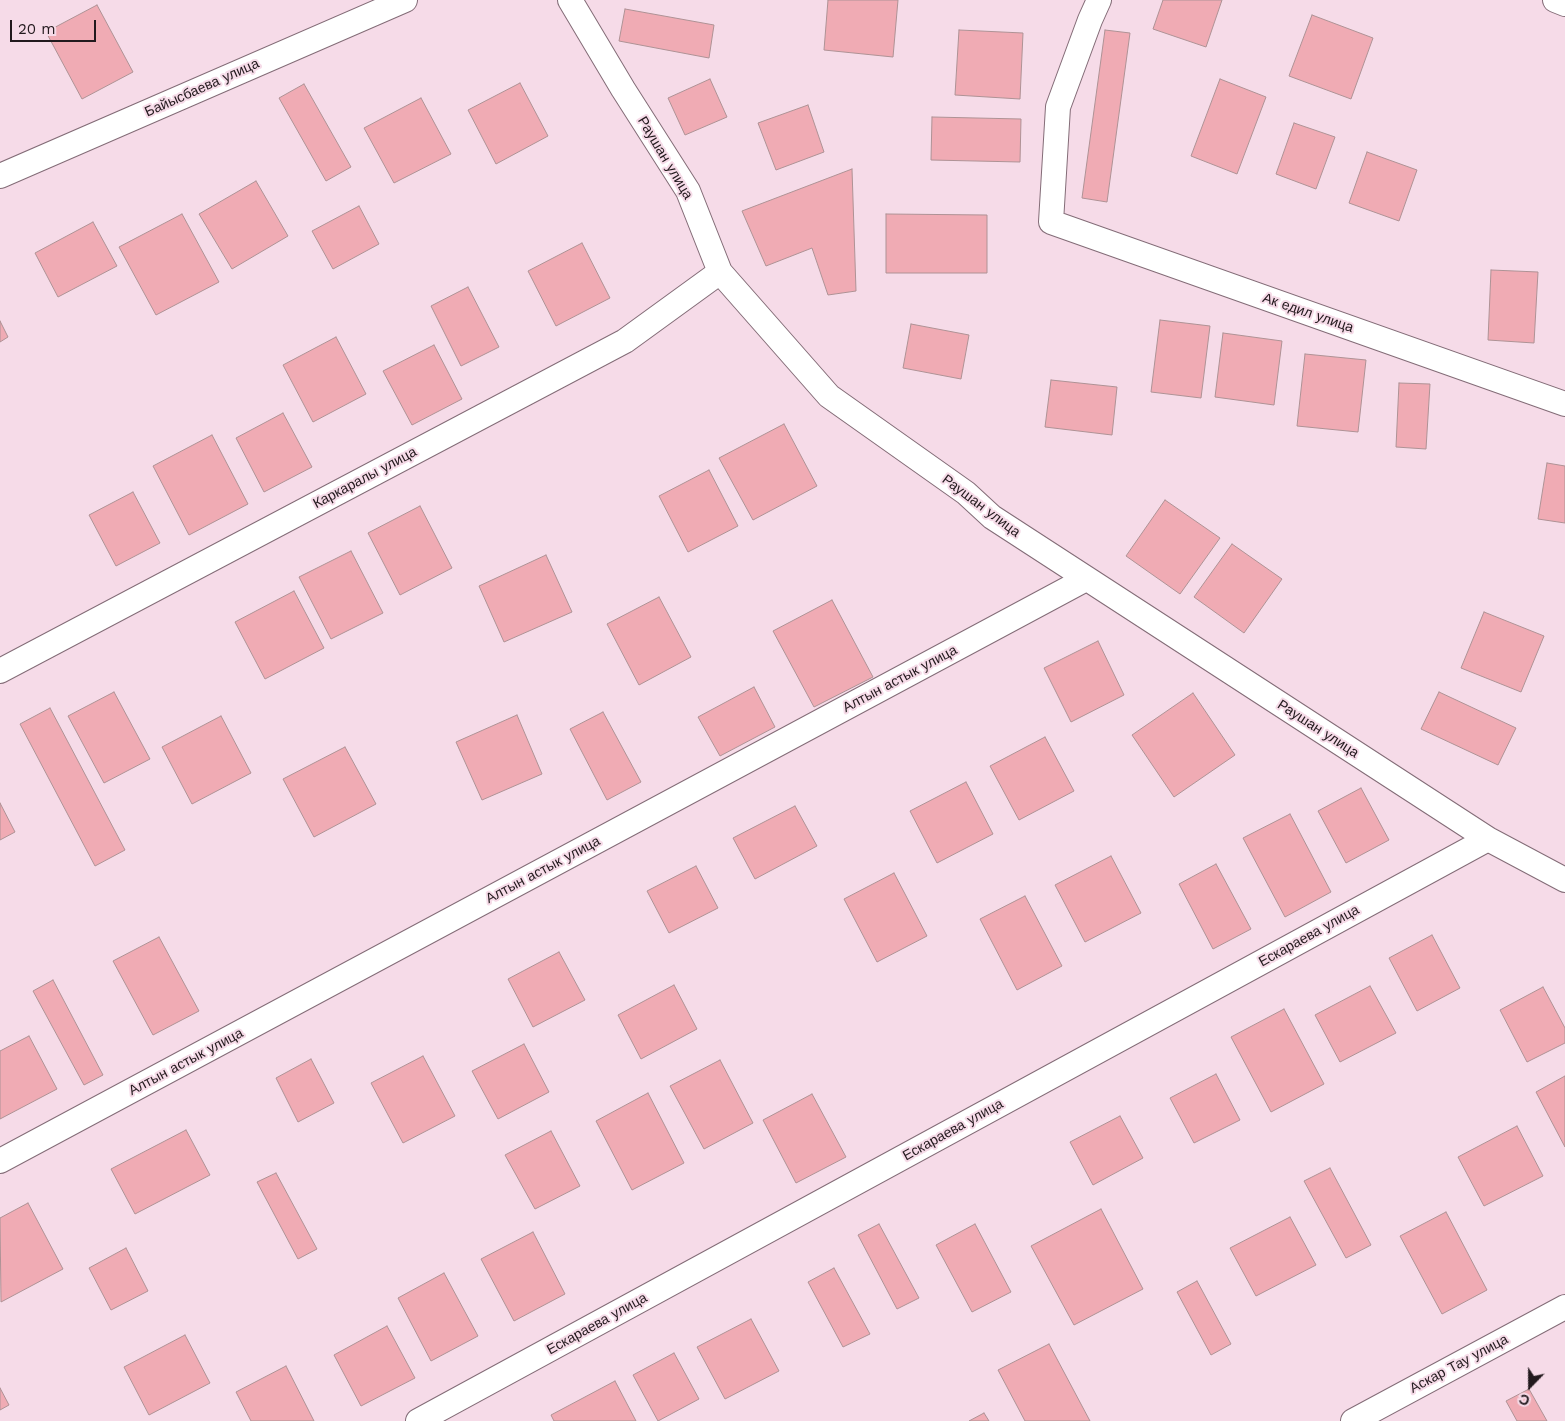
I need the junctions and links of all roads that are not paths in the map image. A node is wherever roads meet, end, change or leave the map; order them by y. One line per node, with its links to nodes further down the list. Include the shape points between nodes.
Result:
1 (405, 0): 6 (street, Байысбаева улица)
2 (570, 0): 7 (street, Раушан улица, via 688,191)
3 (1099, 0): 8 (street, Ак едил улица, via 1058,107 1051,222)
4 (1555, 0): 5 (street)
5 (1565, 4)
6 (0, 176)
7 (720, 272): 9 (street, Раушан улица, via 829,396 966,493 992,518); 10 (street, Каркаралы улица, via 625,341)
8 (1565, 404)
9 (1086, 579): 11 (street, Раушан улица); 13 (street, Алтын астык улица)
10 (0, 671)
11 (1488, 839): 12 (street, Раушан улица); 15 (street, Ескараева улица)
12 (1565, 880)
13 (0, 1162)
14 (1565, 1307): 16 (street, Аскар Тау улица)
15 (418, 1421)
16 (1354, 1421)

